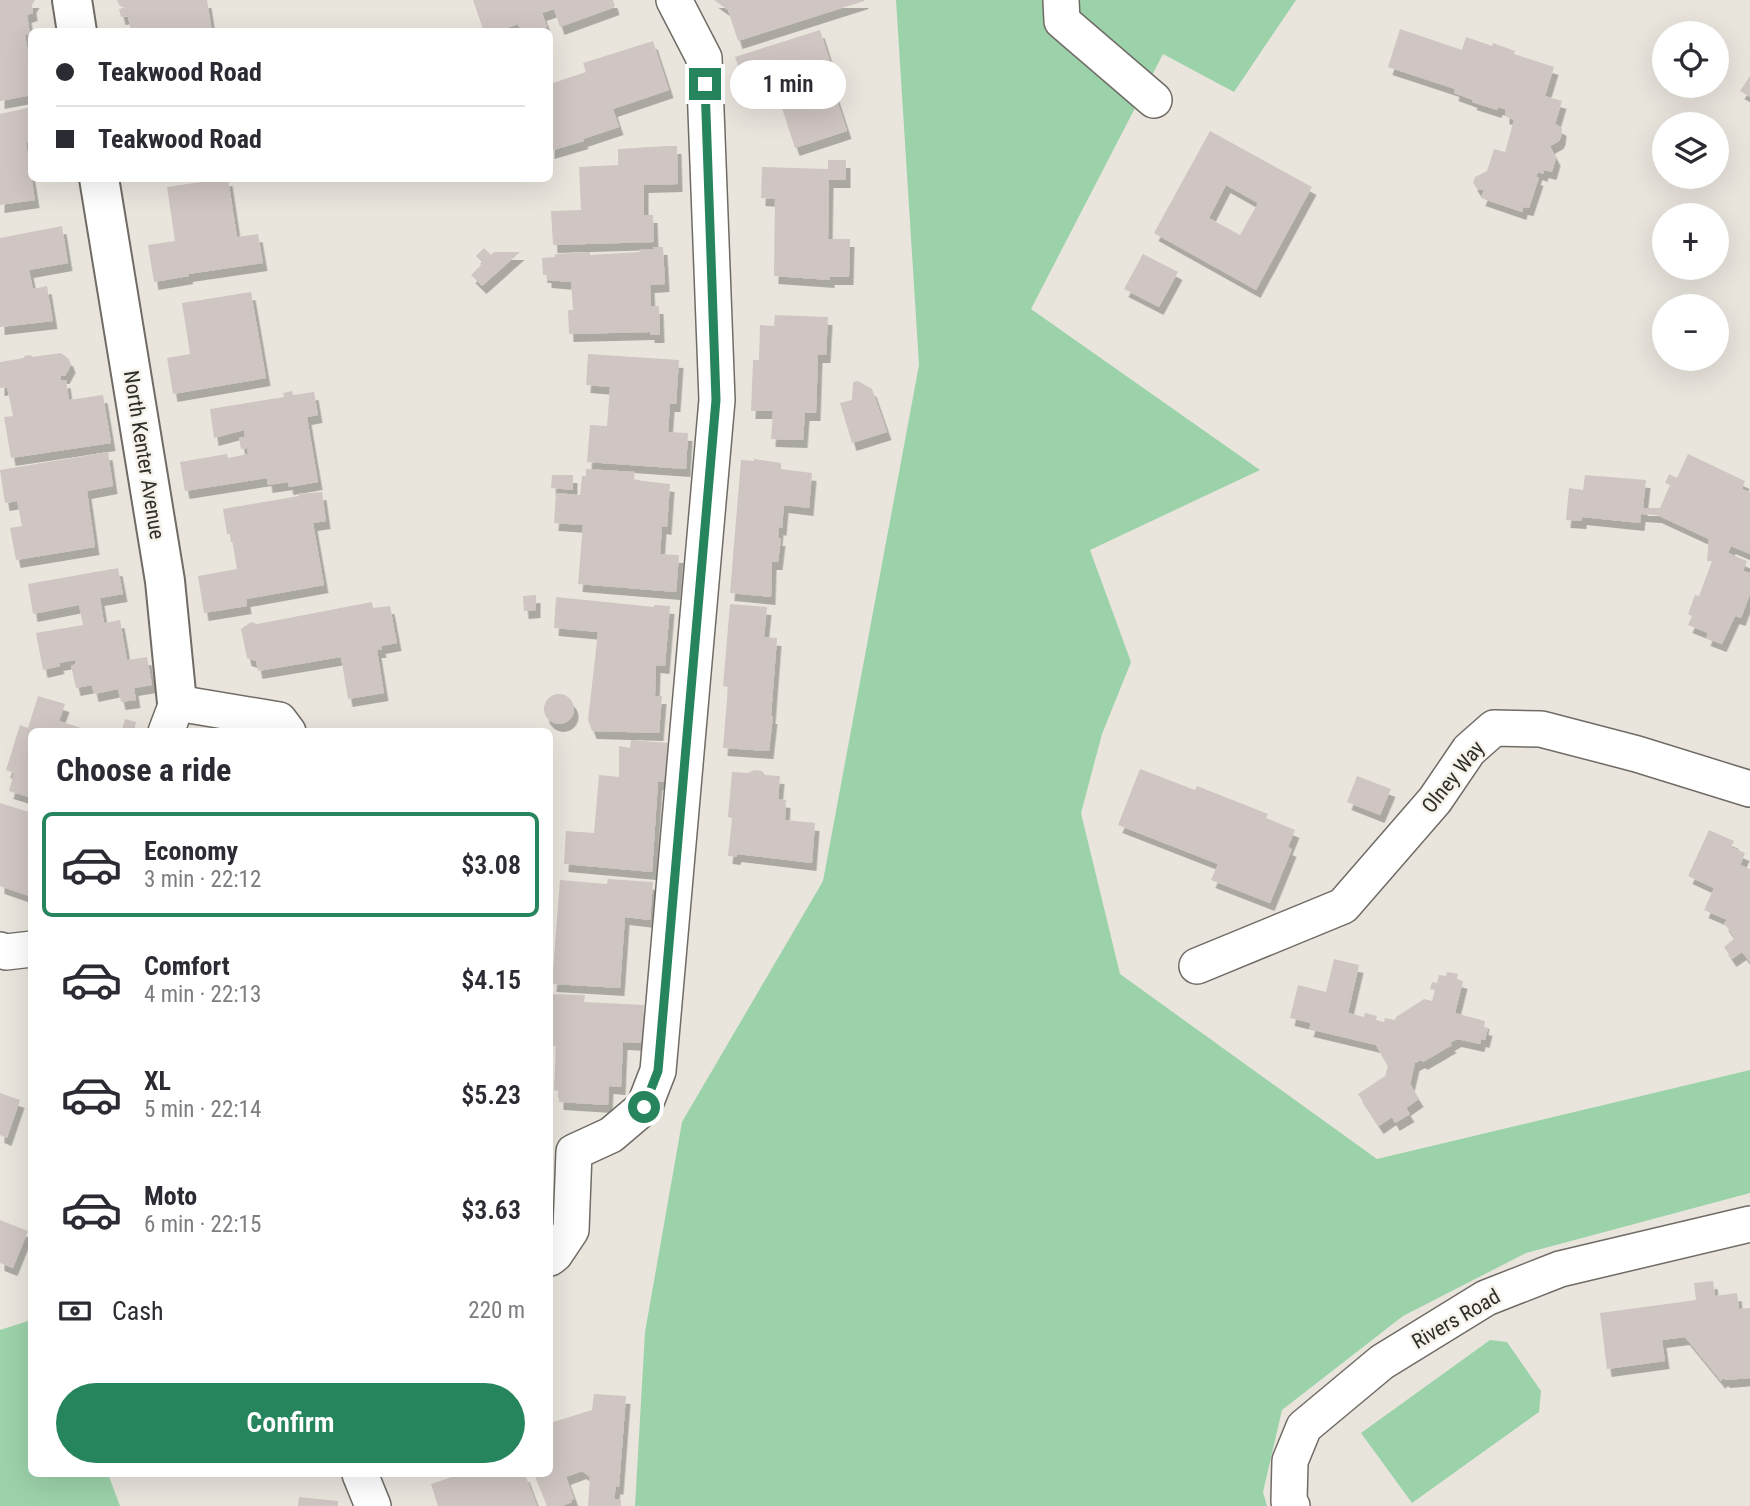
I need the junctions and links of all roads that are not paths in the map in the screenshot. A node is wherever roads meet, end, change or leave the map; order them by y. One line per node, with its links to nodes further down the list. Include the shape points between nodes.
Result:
1 (72, 0): 4 (street)
2 (674, 0): 13 (street, via 704,58 716,400 658,1071 644,1107 611,1135)
3 (1061, 0): 5 (street, via 1062,21)
4 (76, 28)
5 (1154, 100)
6 (100, 182): 7 (street, North Kenter Avenue, via 165,581)
7 (171, 717): 8 (street, via 279,720)
8 (285, 728)
9 (1750, 789): 12 (street, Olney Way, via 1541,729 1494,728 1469,750 1427,810 1343,906)
10 (28, 949): 11 (street)
11 (0, 950)
12 (1197, 966)
13 (561, 1150): 15 (street, via 571,1230)
14 (1750, 1224): 18 (street, Rivers Road, via 1560,1269 1486,1298 1382,1362 1304,1427 1290,1461)
15 (553, 1256)
16 (361, 1477): 17 (street)
17 (373, 1506)
18 (1292, 1506)

